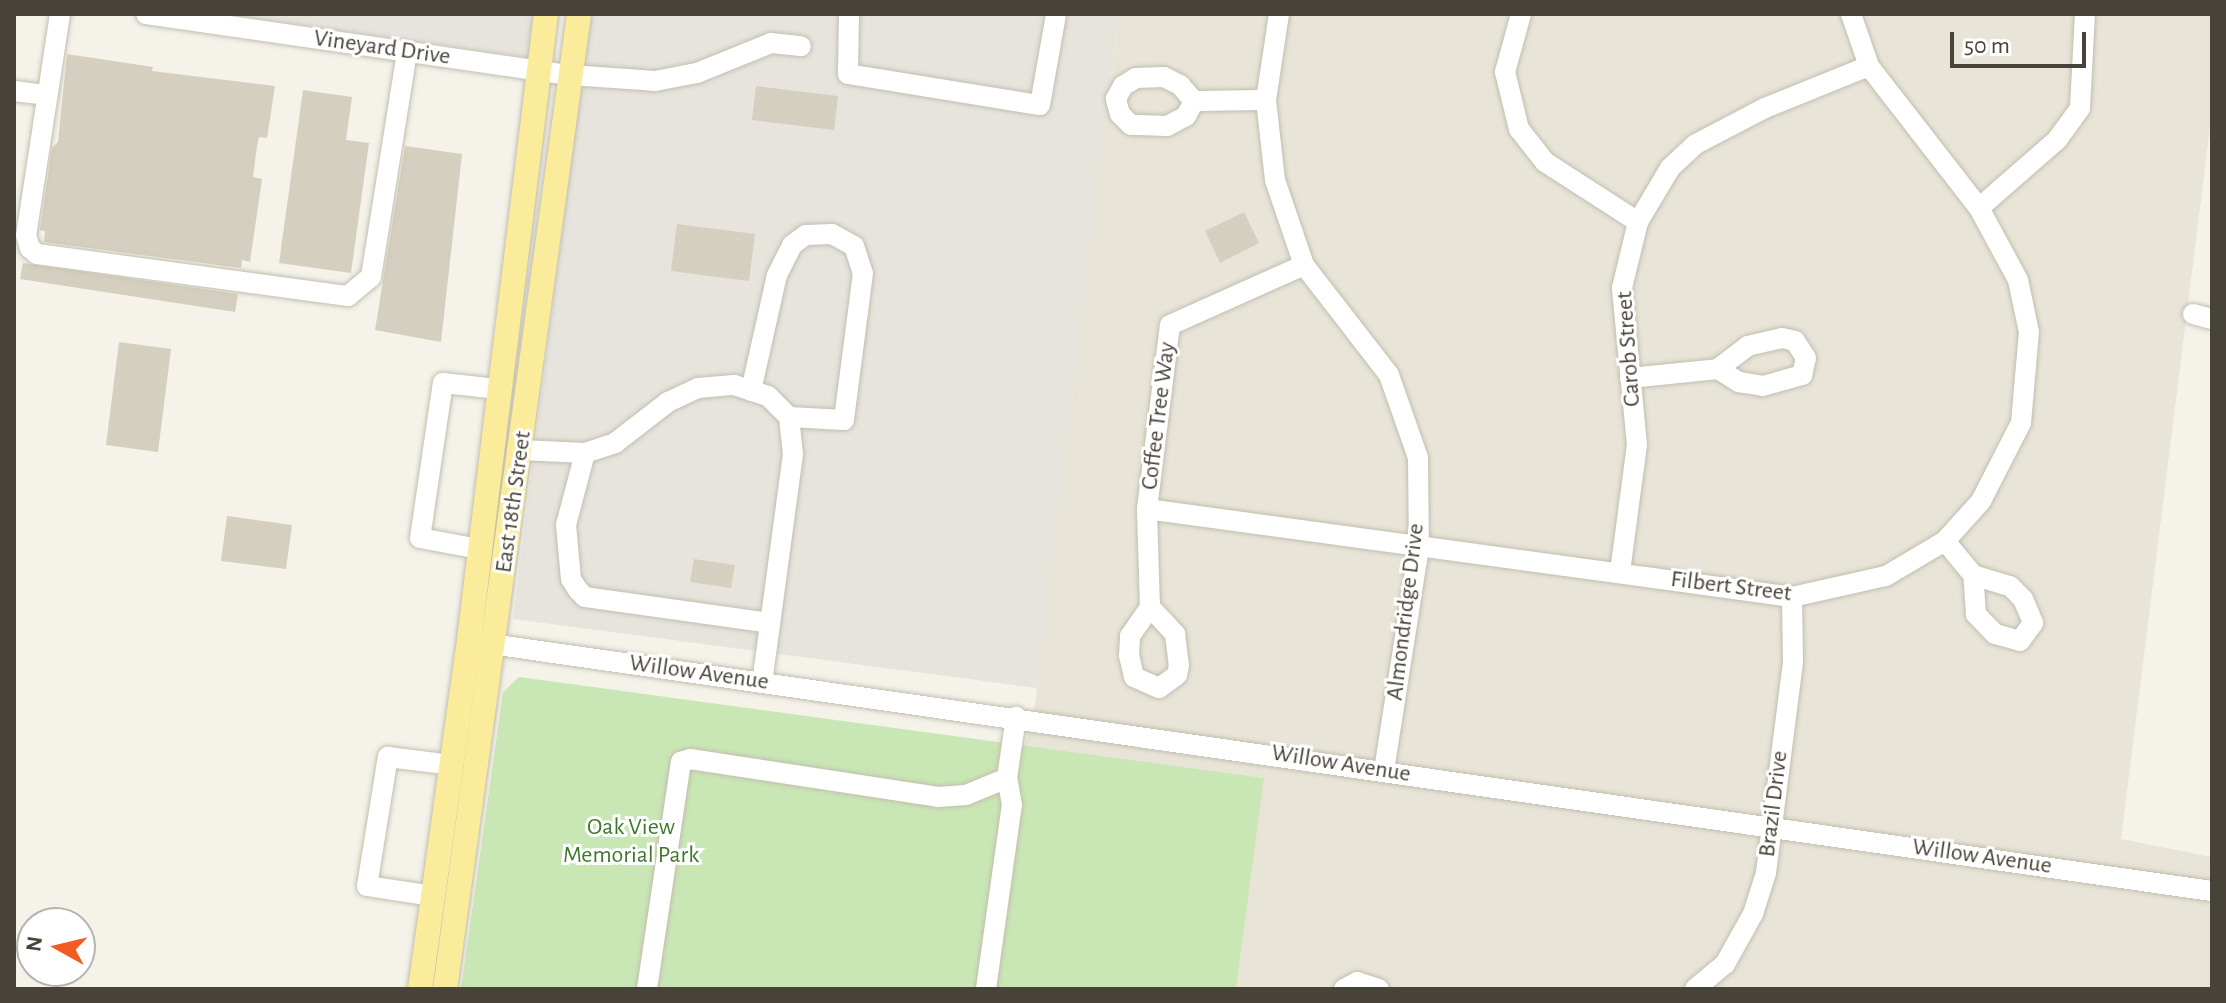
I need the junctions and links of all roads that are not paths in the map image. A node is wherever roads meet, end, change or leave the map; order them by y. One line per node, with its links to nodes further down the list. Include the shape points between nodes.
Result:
1 (60, 14): 19 (street)
2 (146, 14): 11 (street, Vineyard Drive)
3 (546, 14): 16 (main road, East 18th Street)
4 (579, 14): 17 (main road, East 18th Street)
5 (849, 14): 6 (street, via 848,74 1040,105)
6 (1056, 14)
7 (1279, 14): 20 (street, Almondridge Drive)
8 (1521, 14): 23 (street, via 1505,72 1519,129 1545,162)
9 (1851, 14): 15 (street, Filbert Street)
10 (2085, 14): 22 (street, via 2080,108 2057,140)
11 (248, 21): 12 (street, Vineyard Drive)
12 (270, 23): 14 (street, Vineyard Drive)
13 (801, 46): 17 (street, Vineyard Drive, via 771,43 697,73 655,81)
14 (407, 52): 16 (street, Vineyard Drive); 19 (street, via 371,277 348,296 37,254 26,235)
15 (1869, 66): 22 (street, Filbert Street); 23 (street, Carob Street, via 1765,108 1696,144 1670,168)
16 (538, 71): 17 (street, Vineyard Drive); 27 (main road, East 18th Street)
17 (570, 75): 30 (main road, East 18th Street)
18 (14, 91): 19 (street)
19 (48, 95)
20 (1266, 100): 21 (street); 24 (street, Almondridge Drive, via 1275,180)
21 (1194, 101)
22 (1979, 208): 33 (street, Filbert Street, via 2018,280 2029,332 2028,384 2021,423 2003,464 1981,501)
23 (1638, 222): 26 (street, Carob Street, via 1622,288)
24 (1304, 265): 32 (street, Coffee Tree Way, via 1170,325); 34 (street, Almondridge Drive, via 1389,375 1418,458)
25 (1718, 369): 26 (street)
26 (1630, 378): 36 (street, Carob Street, via 1637,445)
27 (497, 389): 35 (main road, East 18th Street); 35 (street, via 443,383 420,538)
28 (751, 391): 29 (street, via 768,396); 29 (street, via 777,275 792,245 806,235 832,234 854,246 863,273 844,420); 31 (street, via 734,385 698,388 668,402 615,443)
29 (789, 417): 40 (street, via 793,454)
30 (521, 450): 31 (street); 41 (main road, East 18th Street)
31 (585, 453): 40 (street, via 566,525 571,579 585,597)
32 (1147, 509): 34 (street, Filbert Street); 39 (street)
33 (1945, 541): 37 (street); 38 (street, Filbert Street, via 1886,576)
34 (1419, 547): 36 (street, Filbert Street); 45 (street, Almondridge Drive)
35 (479, 549): 41 (main road, East 18th Street)
36 (1620, 572): 38 (street, Filbert Street)
37 (1973, 575)
38 (1792, 597): 47 (street, Brazil Drive, via 1793,661)
39 (1150, 607)
40 (770, 623): 42 (street)
41 (482, 642): 42 (street, Willow Avenue); 44 (main road, East 18th Street); 51 (main road, East 18th Street)
42 (762, 682): 43 (street, Willow Avenue)
43 (1016, 717): 45 (street, Willow Avenue); 46 (street)
44 (452, 765): 49 (main road, East 18th Street); 49 (street, via 388,757 367,886)
45 (1384, 771): 47 (street, Willow Avenue)
46 (1007, 778): 52 (street, via 966,795 938,797 690,759 681,762); 53 (street, via 1012,805)
47 (1771, 826): 48 (street, Willow Avenue); 56 (street, Brazil Drive, via 1753,914 1725,964)
48 (2212, 891)
49 (433, 896): 50 (main road, East 18th Street)
50 (420, 989)
51 (445, 989)
52 (647, 989)
53 (986, 989)
54 (1344, 989): 55 (street, via 1370,982)
55 (1379, 989)
56 (1695, 989)

